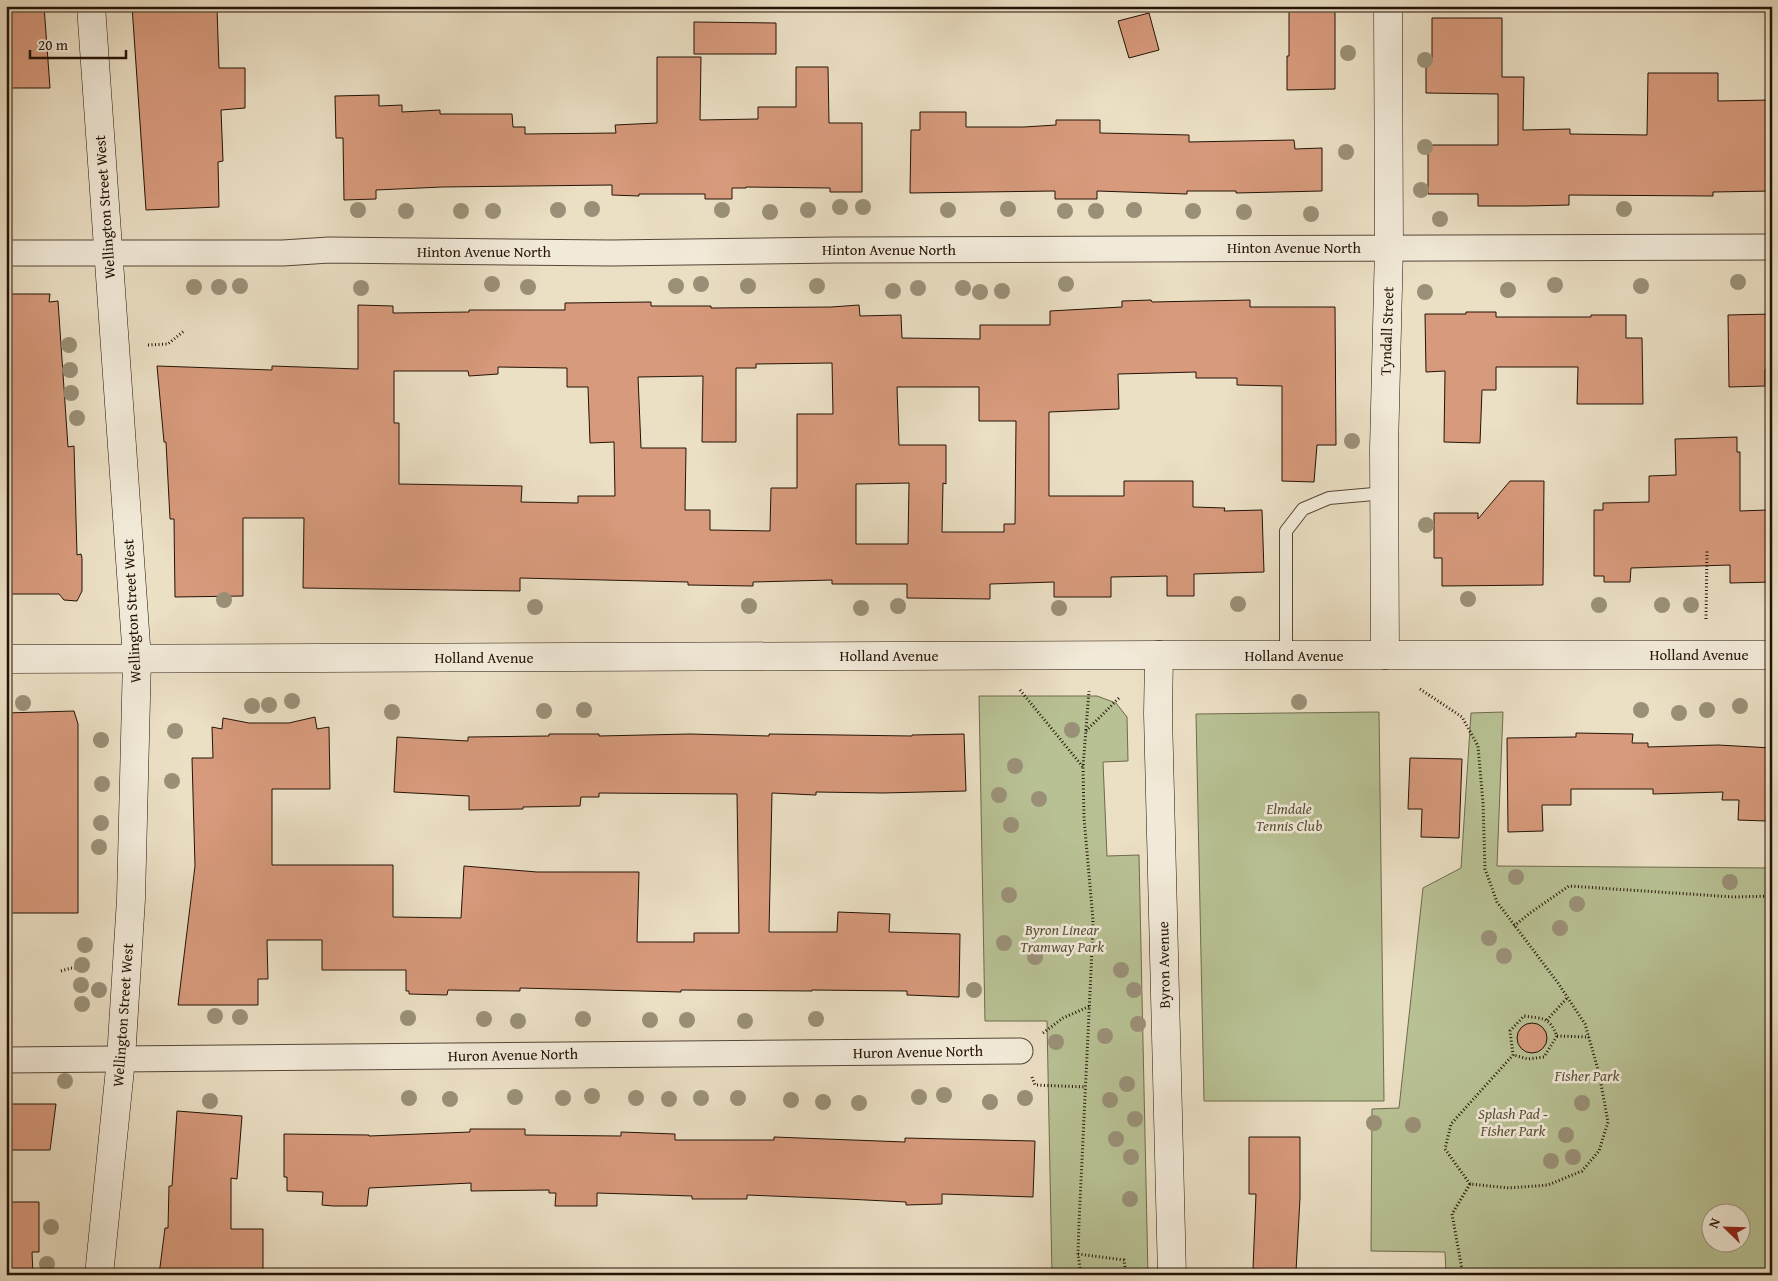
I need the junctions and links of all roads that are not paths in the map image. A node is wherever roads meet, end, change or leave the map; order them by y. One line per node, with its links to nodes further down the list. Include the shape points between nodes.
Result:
1 (91, 6): 6 (street, Wellington Street West)
2 (1388, 6): 3 (street, Tyndall Street)
3 (1390, 247): 4 (street, Hinton Avenue North); 6 (street, Hinton Avenue North); 7 (street, Tyndall Street)
4 (1772, 247)
5 (6, 253): 6 (street, Hinton Avenue North)
6 (108, 253): 13 (street, Wellington Street West)
7 (1385, 493): 9 (street, Tyndall Street); 11 (lane, via 1329,498 1303,508 1286,531)
8 (1159, 655): 11 (street, Holland Avenue); 13 (street, Holland Avenue); 18 (street, Byron Avenue)
9 (1385, 655): 10 (street, Holland Avenue); 11 (street, Holland Avenue)
10 (1772, 655)
11 (1286, 656)
12 (6, 659): 13 (street, Holland Avenue)
13 (137, 659): 15 (street, Wellington Street West, via 131,899)
14 (1020, 1051): 15 (street, Huron Avenue North)
15 (121, 1059): 16 (street, Huron Avenue North); 17 (street, Wellington Street West)
16 (6, 1060)
17 (99, 1275)
18 (1172, 1275)

